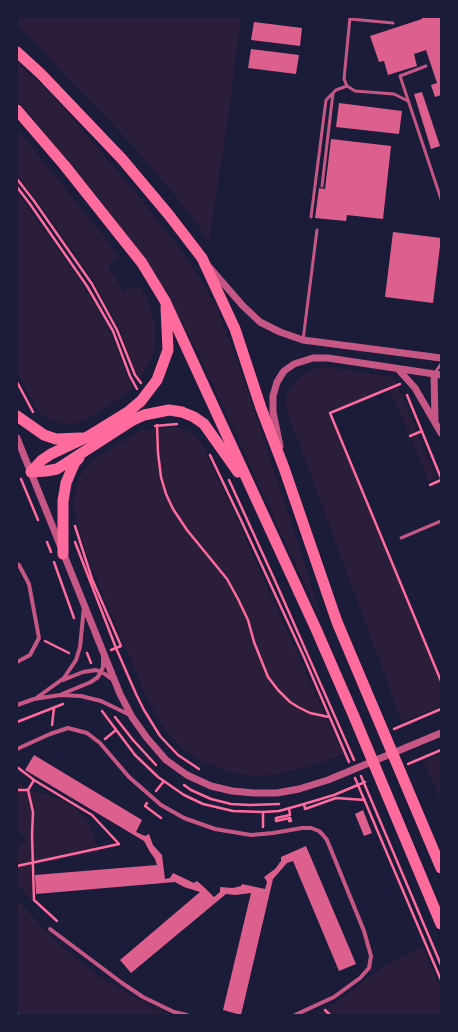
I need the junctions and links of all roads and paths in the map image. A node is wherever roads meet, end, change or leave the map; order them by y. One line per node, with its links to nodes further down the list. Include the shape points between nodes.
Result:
1 (350, 18): 2 (lane); 5 (lane, via 344,79)
2 (393, 24)
3 (17, 52): 15 (highway, via 42,74 122,159)
4 (426, 66): 7 (lane, via 400,76)
5 (347, 86): 6 (lane); 7 (lane, via 356,91 394,94)
6 (332, 94): 10 (lane); 13 (lane, via 326,100)
7 (408, 101): 12 (lane)
8 (17, 110): 16 (highway, via 142,262)
9 (17, 179): 25 (path, via 92,284 117,330)
10 (322, 186)
11 (17, 188): 25 (path, via 87,286 113,331 130,376)
12 (441, 199)
13 (312, 216)
14 (318, 230): 17 (lane)
15 (202, 258): 17 (street, via 260,322); 41 (highway, via 235,329)
16 (166, 300): 25 (highway, via 168,350 157,380); 47 (highway)
17 (303, 340): 18 (street)
18 (441, 358)
19 (441, 364): 21 (lane)
20 (398, 369): 21 (street); 24 (street); 41 (street, via 313,358 294,364 284,371 273,396 273,412)
21 (437, 374): 30 (street)
22 (17, 382): 28 (path)
23 (402, 383): 69 (path, via 330,413)
24 (415, 388): 30 (street); 34 (path, via 406,394)
25 (144, 392): 26 (path); 36 (highway, via 128,412)
26 (132, 393)
27 (153, 413): 32 (path); 39 (highway, via 133,420); 47 (highway, via 170,410 182,412 204,424)
28 (35, 415)
29 (17, 416): 36 (highway, via 44,435 56,439)
30 (436, 422): 35 (street)
31 (183, 425): 32 (path)
32 (157, 426): 33 (path); 80 (path, via 161,477 170,504 238,598 268,677 290,702 310,713)
33 (151, 427)
34 (422, 431): 37 (path); 45 (path)
35 (441, 433)
36 (89, 436): 42 (highway, via 42,460)
37 (410, 436)
38 (17, 438): 42 (street)
39 (87, 449): 42 (highway, via 57,469); 55 (highway, via 75,462 66,483 63,501)
40 (207, 449): 80 (path)
41 (284, 468): 82 (highway, via 338,622)
42 (31, 472): 55 (street)
43 (20, 476): 50 (path)
44 (228, 478): 89 (path)
45 (441, 479): 46 (path)
46 (430, 484)
47 (256, 499): 109 (highway, via 350,707)
48 (73, 519): 61 (path, via 92,579 121,646)
49 (441, 521): 51 (lane)
50 (40, 526)
51 (401, 538)
52 (46, 540): 54 (path)
53 (75, 541): 61 (path)
54 (51, 554)
55 (63, 554): 58 (street)
56 (54, 561): 59 (path)
57 (17, 564): 66 (street, via 29,584 39,638 30,655)
58 (84, 607): 59 (street); 63 (street)
59 (81, 636): 64 (path); 71 (street, via 76,660 69,672)
60 (51, 644): 62 (path)
61 (116, 648): 63 (path); 91 (path, via 136,694 160,736 178,755)
62 (69, 653)
63 (103, 653): 64 (path); 68 (street); 72 (street)
64 (89, 658): 65 (path); 67 (path)
65 (84, 660)
66 (17, 662)
67 (94, 670): 68 (street); 71 (street, via 76,674)
68 (101, 671): 72 (street); 73 (street, via 91,682)
69 (440, 676): 70 (path)
70 (441, 681)
71 (56, 684): 74 (street)
72 (116, 684): 79 (street)
73 (60, 695): 74 (street); 75 (street, via 88,697)
74 (34, 699): 76 (street)
75 (107, 704): 79 (street); 88 (path, via 133,740)
76 (17, 705)
77 (54, 708): 84 (path)
78 (441, 709): 82 (path)
79 (132, 716): 83 (street, via 166,760 187,775 211,786 254,793 277,793 328,780)
80 (330, 717): 87 (path)
81 (116, 730): 85 (path)
82 (384, 733): 107 (highway)
83 (441, 733)
84 (50, 734): 85 (street, via 68,728 87,733); 86 (street)
85 (100, 743): 104 (street, via 129,777 161,805 184,818 215,829 251,835)
86 (17, 749)
87 (350, 765)
88 (157, 766)
89 (357, 766)
90 (17, 767): 94 (path)
91 (200, 769)
92 (353, 772): 98 (path)
93 (360, 773): 111 (path)
94 (34, 780): 97 (path); 105 (path, via 92,815 119,844)
95 (180, 783): 99 (path, via 212,799 231,804 250,806)
96 (17, 790): 97 (path)
97 (28, 790): 105 (path, via 33,812)
98 (365, 800): 100 (path, via 336,798 305,809); 112 (path)
99 (285, 802)
100 (304, 804)
101 (289, 808): 103 (path, via 290,815 276,818 276,821 290,818 291,821 272,825)
102 (263, 812): 104 (path)
103 (273, 833): 104 (street); 114 (street, via 311,828 323,835 364,931 371,956 369,968 360,978 334,997)
104 (264, 834)
105 (32, 863): 106 (path); 108 (path, via 34,900)
106 (17, 866)
107 (441, 868)
108 (57, 921)
109 (441, 924)
110 (50, 929): 113 (street, via 122,984 174,1012)
111 (441, 965)
112 (441, 980)
113 (187, 1015)
114 (295, 1015)

